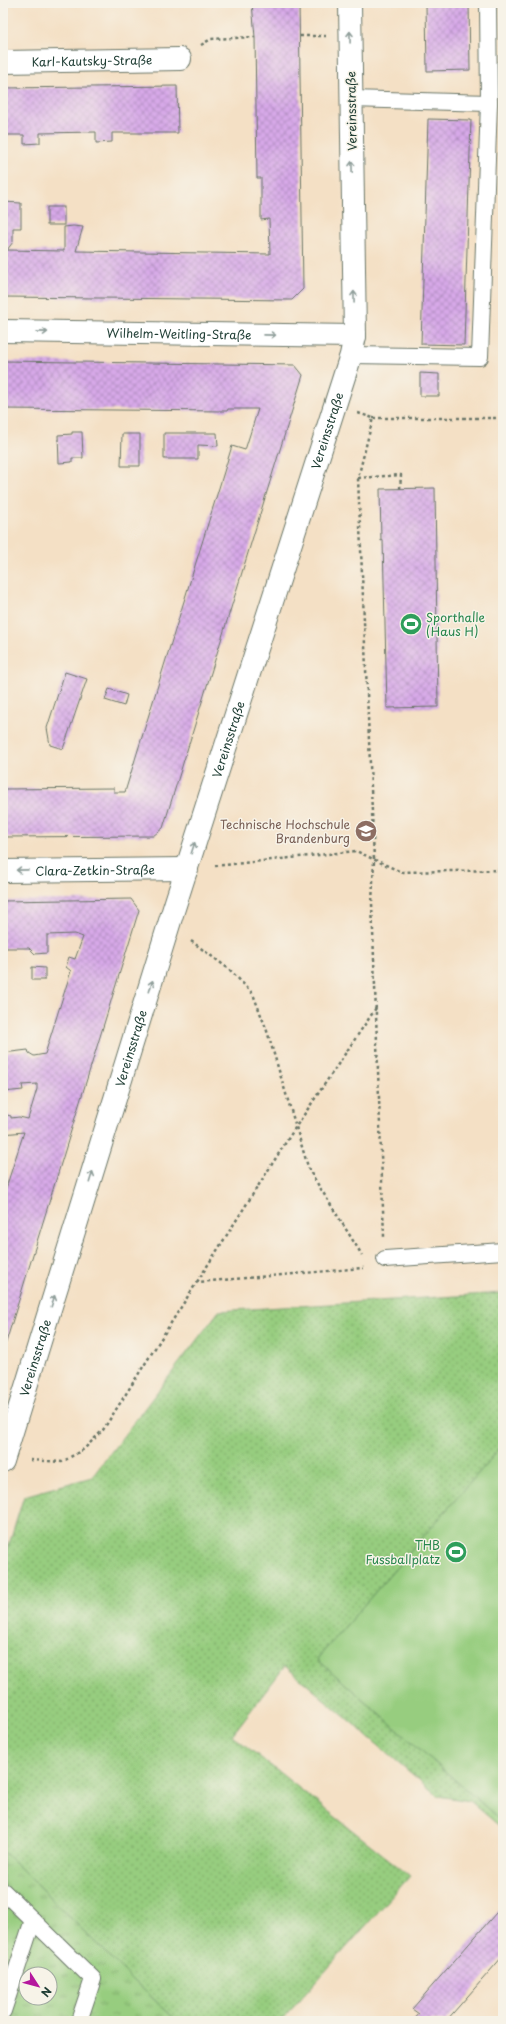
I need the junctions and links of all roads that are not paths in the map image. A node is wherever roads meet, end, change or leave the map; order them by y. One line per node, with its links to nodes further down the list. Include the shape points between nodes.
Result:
1 (350, 3): 5 (street, Vereinsstraße, one-way to 1)
2 (488, 3): 6 (lane)
3 (180, 59): 4 (street, Karl-Kautsky-Straße)
4 (3, 62)
5 (351, 99): 6 (lane); 8 (street, Vereinsstraße, one-way to 5)
6 (489, 103): 8 (lane, via 480,357)
7 (3, 331): 8 (street, Wilhelm-Weitling-Straße, one-way to 8)
8 (353, 345): 9 (street, Vereinsstraße, one-way to 8)
9 (187, 868): 10 (street, Clara-Zetkin-Straße, one-way to 10); 13 (street, Vereinsstraße, one-way to 9)
10 (3, 871)
11 (503, 1252): 12 (lane)
12 (385, 1259)
13 (3, 1459)
14 (3, 1891): 15 (lane)
15 (33, 1920): 16 (lane); 17 (lane, via 93,1979)
16 (3, 2011)
17 (79, 2021)

